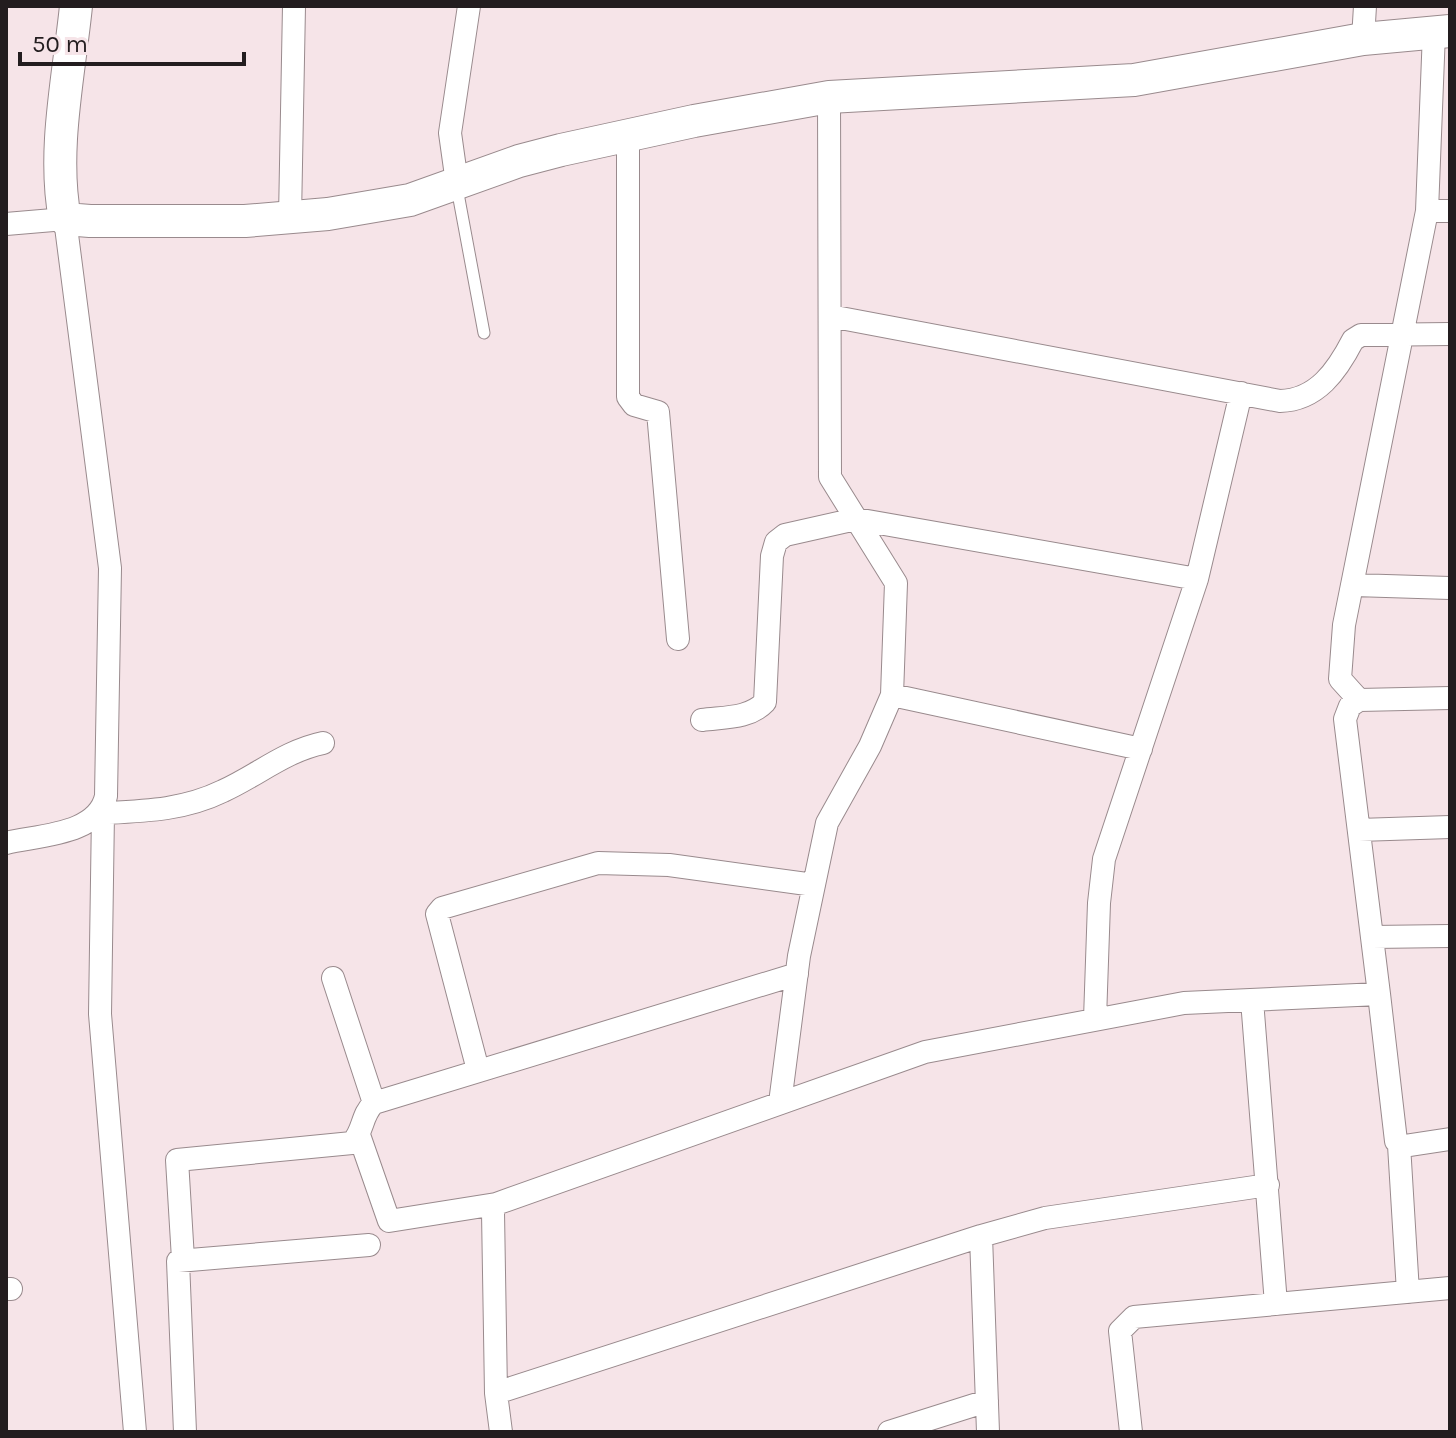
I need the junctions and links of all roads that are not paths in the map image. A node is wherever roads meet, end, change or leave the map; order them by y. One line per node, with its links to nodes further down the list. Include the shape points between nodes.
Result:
1 (76, 6): 13 (street, via 62,147)
2 (294, 6): 12 (street)
3 (469, 6): 9 (street, via 450,133)
4 (1365, 6): 6 (street)
5 (1442, 32): 6 (street); 10 (street)
6 (1363, 39): 7 (street, via 1134,80)
7 (829, 97): 8 (street); 15 (street)
8 (628, 135): 9 (street, via 519,161); 24 (street, via 628,397 634,405 658,412)
9 (457, 183): 12 (street, via 410,200); 16 (lane)
10 (1427, 211): 11 (street); 18 (street)
11 (1450, 211)
12 (290, 217): 13 (street)
13 (65, 219): 14 (street); 31 (street, via 110,568)
14 (6, 224)
15 (830, 316): 19 (street); 20 (street, via 830,477)
16 (484, 333)
17 (1450, 334): 18 (street)
18 (1404, 336): 19 (street, via 1361,335 1314,394 1300,400); 22 (street)
19 (1241, 393): 21 (street)
20 (856, 519): 21 (street); 25 (street, via 896,583); 28 (street, via 785,535 776,542 765,702 745,715)
21 (1197, 579): 30 (street)
22 (1354, 585): 23 (street); 27 (street, via 1340,679)
23 (1450, 588)
24 (678, 639)
25 (892, 695): 30 (street); 35 (street, via 827,823)
26 (1450, 698): 27 (street)
27 (1359, 700): 33 (street, via 1345,719)
28 (702, 720)
29 (323, 743): 31 (street, via 295,751 225,791 175,809)
30 (1141, 749): 42 (street, via 1104,859)
31 (103, 813): 34 (street, via 89,823); 59 (street, via 100,1014)
32 (1450, 827): 33 (street)
33 (1359, 830): 37 (street)
34 (6, 843)
35 (814, 885): 38 (street); 43 (street, via 669,865 598,863 442,908 437,914)
36 (1450, 936): 37 (street)
37 (1372, 937): 40 (street)
38 (797, 974): 43 (street); 45 (street)
39 (333, 978): 44 (street)
40 (1379, 994): 41 (street); 48 (street)
41 (1252, 1000): 42 (street, via 1184,1003); 49 (street)
42 (1095, 1019): 45 (street, via 925,1052)
43 (478, 1070): 44 (street)
44 (374, 1103): 46 (street, via 365,1111)
45 (780, 1103): 50 (street)
46 (359, 1135): 50 (street, via 389,1221); 53 (street, via 343,1145 177,1160)
47 (1450, 1139): 48 (street)
48 (1399, 1145): 55 (street)
49 (1268, 1185): 51 (street, via 1045,1218); 56 (street)
50 (496, 1204): 57 (street)
51 (981, 1236): 57 (street); 58 (street)
52 (369, 1245): 53 (street)
53 (183, 1259): 60 (street, via 176,1266)
54 (1450, 1288): 55 (street)
55 (1408, 1292): 56 (street)
56 (1276, 1304): 64 (street, via 1126,1321 1120,1331)
57 (496, 1393): 61 (street)
58 (987, 1401): 62 (street); 63 (street)
59 (135, 1432)
60 (185, 1432)
61 (501, 1432)
62 (889, 1432)
63 (988, 1432)
64 (1131, 1432)

